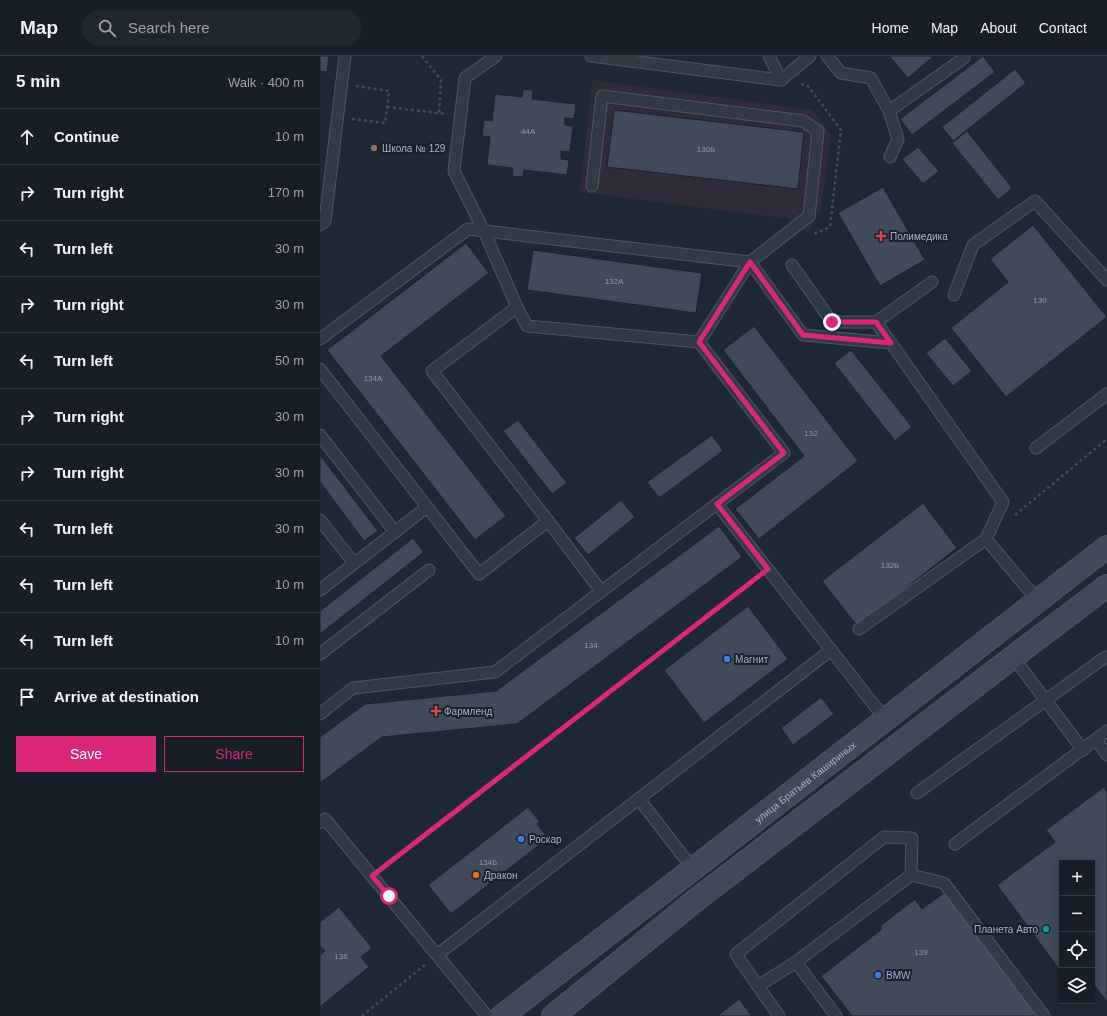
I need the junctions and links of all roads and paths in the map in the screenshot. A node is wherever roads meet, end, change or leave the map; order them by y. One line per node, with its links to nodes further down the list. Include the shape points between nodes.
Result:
1 (345, 56): 10 (lane)
2 (422, 56): 13 (path, via 441,80)
3 (496, 56): 14 (lane, via 465,78)
4 (591, 56): 9 (lane)
5 (770, 56): 9 (lane)
6 (810, 56): 9 (lane)
7 (827, 56): 12 (lane, via 841,73 871,78)
8 (964, 58): 12 (lane)
9 (781, 80)
10 (341, 84): 11 (path, via 389,91); 15 (lane)
11 (387, 107): 13 (path); 15 (path, via 385,123)
12 (889, 111): 16 (lane, via 898,139)
13 (438, 113): 14 (path)
14 (460, 116): 19 (lane, via 454,171)
15 (337, 117): 18 (lane, via 325,221)
16 (890, 157)
17 (592, 186): 20 (lane, via 602,96 803,121 818,131 809,216)
18 (320, 225)
19 (484, 230): 20 (lane); 25 (lane); 27 (lane, via 468,229)
20 (750, 262): 28 (lane); 29 (lane, via 803,335)
21 (792, 265): 26 (lane, via 832,322)
22 (1107, 280): 24 (lane, via 1035,201 973,245)
23 (932, 282): 26 (lane)
24 (954, 295)
25 (517, 307): 28 (lane, via 527,326); 39 (lane, via 432,371)
26 (876, 322): 29 (lane)
27 (320, 339)
28 (699, 342): 35 (lane, via 784,453)
29 (891, 343): 41 (lane, via 1003,502)
30 (322, 375): 36 (lane)
31 (1107, 394): 34 (lane)
32 (320, 435): 40 (lane)
33 (1107, 439): 37 (path)
34 (1036, 448)
35 (717, 504): 44 (lane); 48 (lane)
36 (427, 507): 39 (lane, via 479,574); 40 (lane)
37 (1010, 519)
38 (320, 520): 43 (lane)
39 (548, 521): 48 (lane)
40 (395, 532): 43 (lane)
41 (986, 539): 49 (lane); 50 (lane)
42 (1107, 547): 49 (main road, улица Братьев Кашириных)
43 (354, 563): 47 (lane)
44 (768, 569): 51 (lane); 68 (path)
45 (429, 570): 52 (lane)
46 (1107, 586): 53 (main road)
47 (320, 590)
48 (601, 591): 56 (lane, via 495,672 353,688)
49 (1037, 600): 57 (main road, улица Братьев Кашириных)
50 (859, 629)
51 (831, 650): 57 (lane); 63 (lane)
52 (320, 654)
53 (1013, 657): 55 (lane); 75 (main road, via 696,900)
54 (1107, 657): 55 (lane)
55 (1046, 700): 60 (lane); 62 (lane)
56 (320, 714)
57 (885, 719): 66 (main road, улица Братьев Кашириных)
58 (1107, 731): 59 (lane)
59 (1096, 740): 60 (lane); 61 (lane)
60 (1083, 750): 65 (lane)
61 (1107, 755)
62 (917, 793)
63 (639, 799): 66 (lane); 69 (lane)
64 (320, 823): 68 (lane, via 326,819)
65 (956, 844)
66 (693, 869): 74 (main road, улица Братьев Кашириных)
67 (911, 875): 70 (lane); 71 (lane, via 912,838 884,837 738,956); 78 (lane, via 944,883)
68 (372, 876): 69 (lane)
69 (437, 955): 72 (path); 73 (lane)
70 (796, 962): 71 (lane); 77 (lane)
71 (758, 986): 76 (lane)
72 (362, 1016)
73 (487, 1016)
74 (502, 1016)
75 (553, 1016)
76 (779, 1016)
77 (836, 1016)
78 (1044, 1016)

